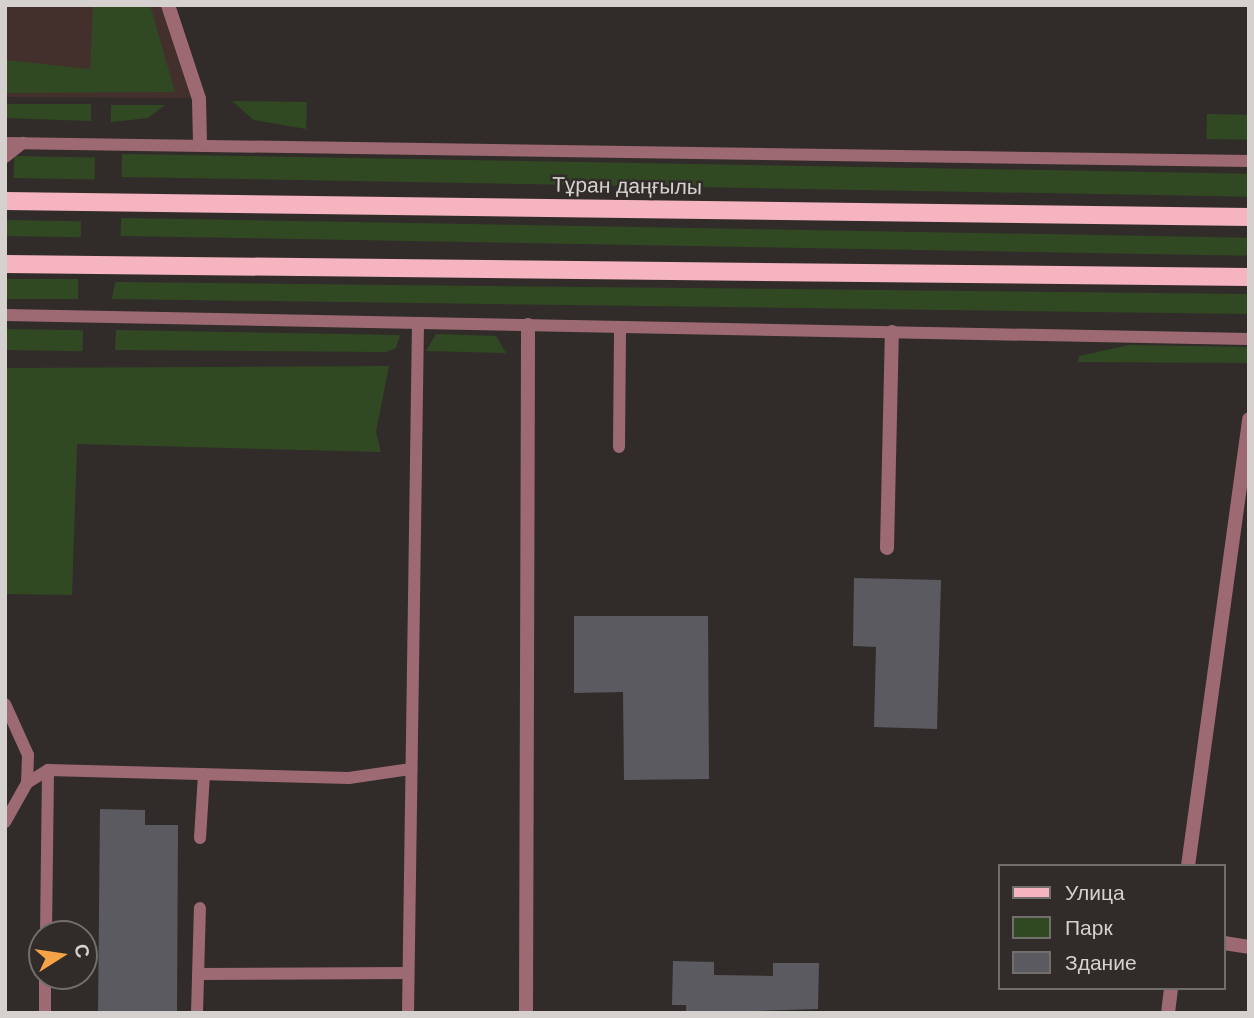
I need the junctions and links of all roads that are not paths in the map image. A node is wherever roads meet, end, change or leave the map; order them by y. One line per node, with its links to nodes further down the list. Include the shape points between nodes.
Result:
1 (168, 5): 4 (street, via 199,99)
2 (5, 143): 3 (lane)
3 (23, 143): 4 (lane); 5 (lane)
4 (200, 143): 6 (lane)
5 (5, 157)
6 (1249, 161)
7 (5, 201): 8 (main road, Тұран даңғылы)
8 (1249, 217)
9 (5, 264): 10 (main road)
10 (1249, 277)
11 (5, 315): 12 (lane)
12 (418, 323): 13 (lane); 21 (lane)
13 (528, 325): 14 (lane); 39 (street)
14 (620, 327): 15 (lane); 18 (lane)
15 (892, 332): 16 (lane); 19 (street)
16 (1249, 339)
17 (1249, 419): 27 (street)
18 (619, 446)
19 (887, 548)
20 (5, 704): 24 (lane, via 21,728)
21 (411, 769): 23 (lane, via 349,778); 32 (lane)
22 (48, 770): 23 (lane); 24 (lane); 29 (lane)
23 (204, 774): 26 (lane)
24 (27, 783): 25 (lane)
25 (5, 822)
26 (200, 838)
27 (1188, 864)
28 (200, 908): 33 (lane)
29 (46, 920)
30 (1226, 943): 31 (street)
31 (1249, 947)
32 (408, 973): 33 (lane); 38 (lane)
33 (198, 974): 37 (lane)
34 (45, 990): 36 (lane)
35 (1171, 990): 40 (street)
36 (44, 1013)
37 (197, 1013)
38 (408, 1013)
39 (526, 1013)
40 (1168, 1013)

